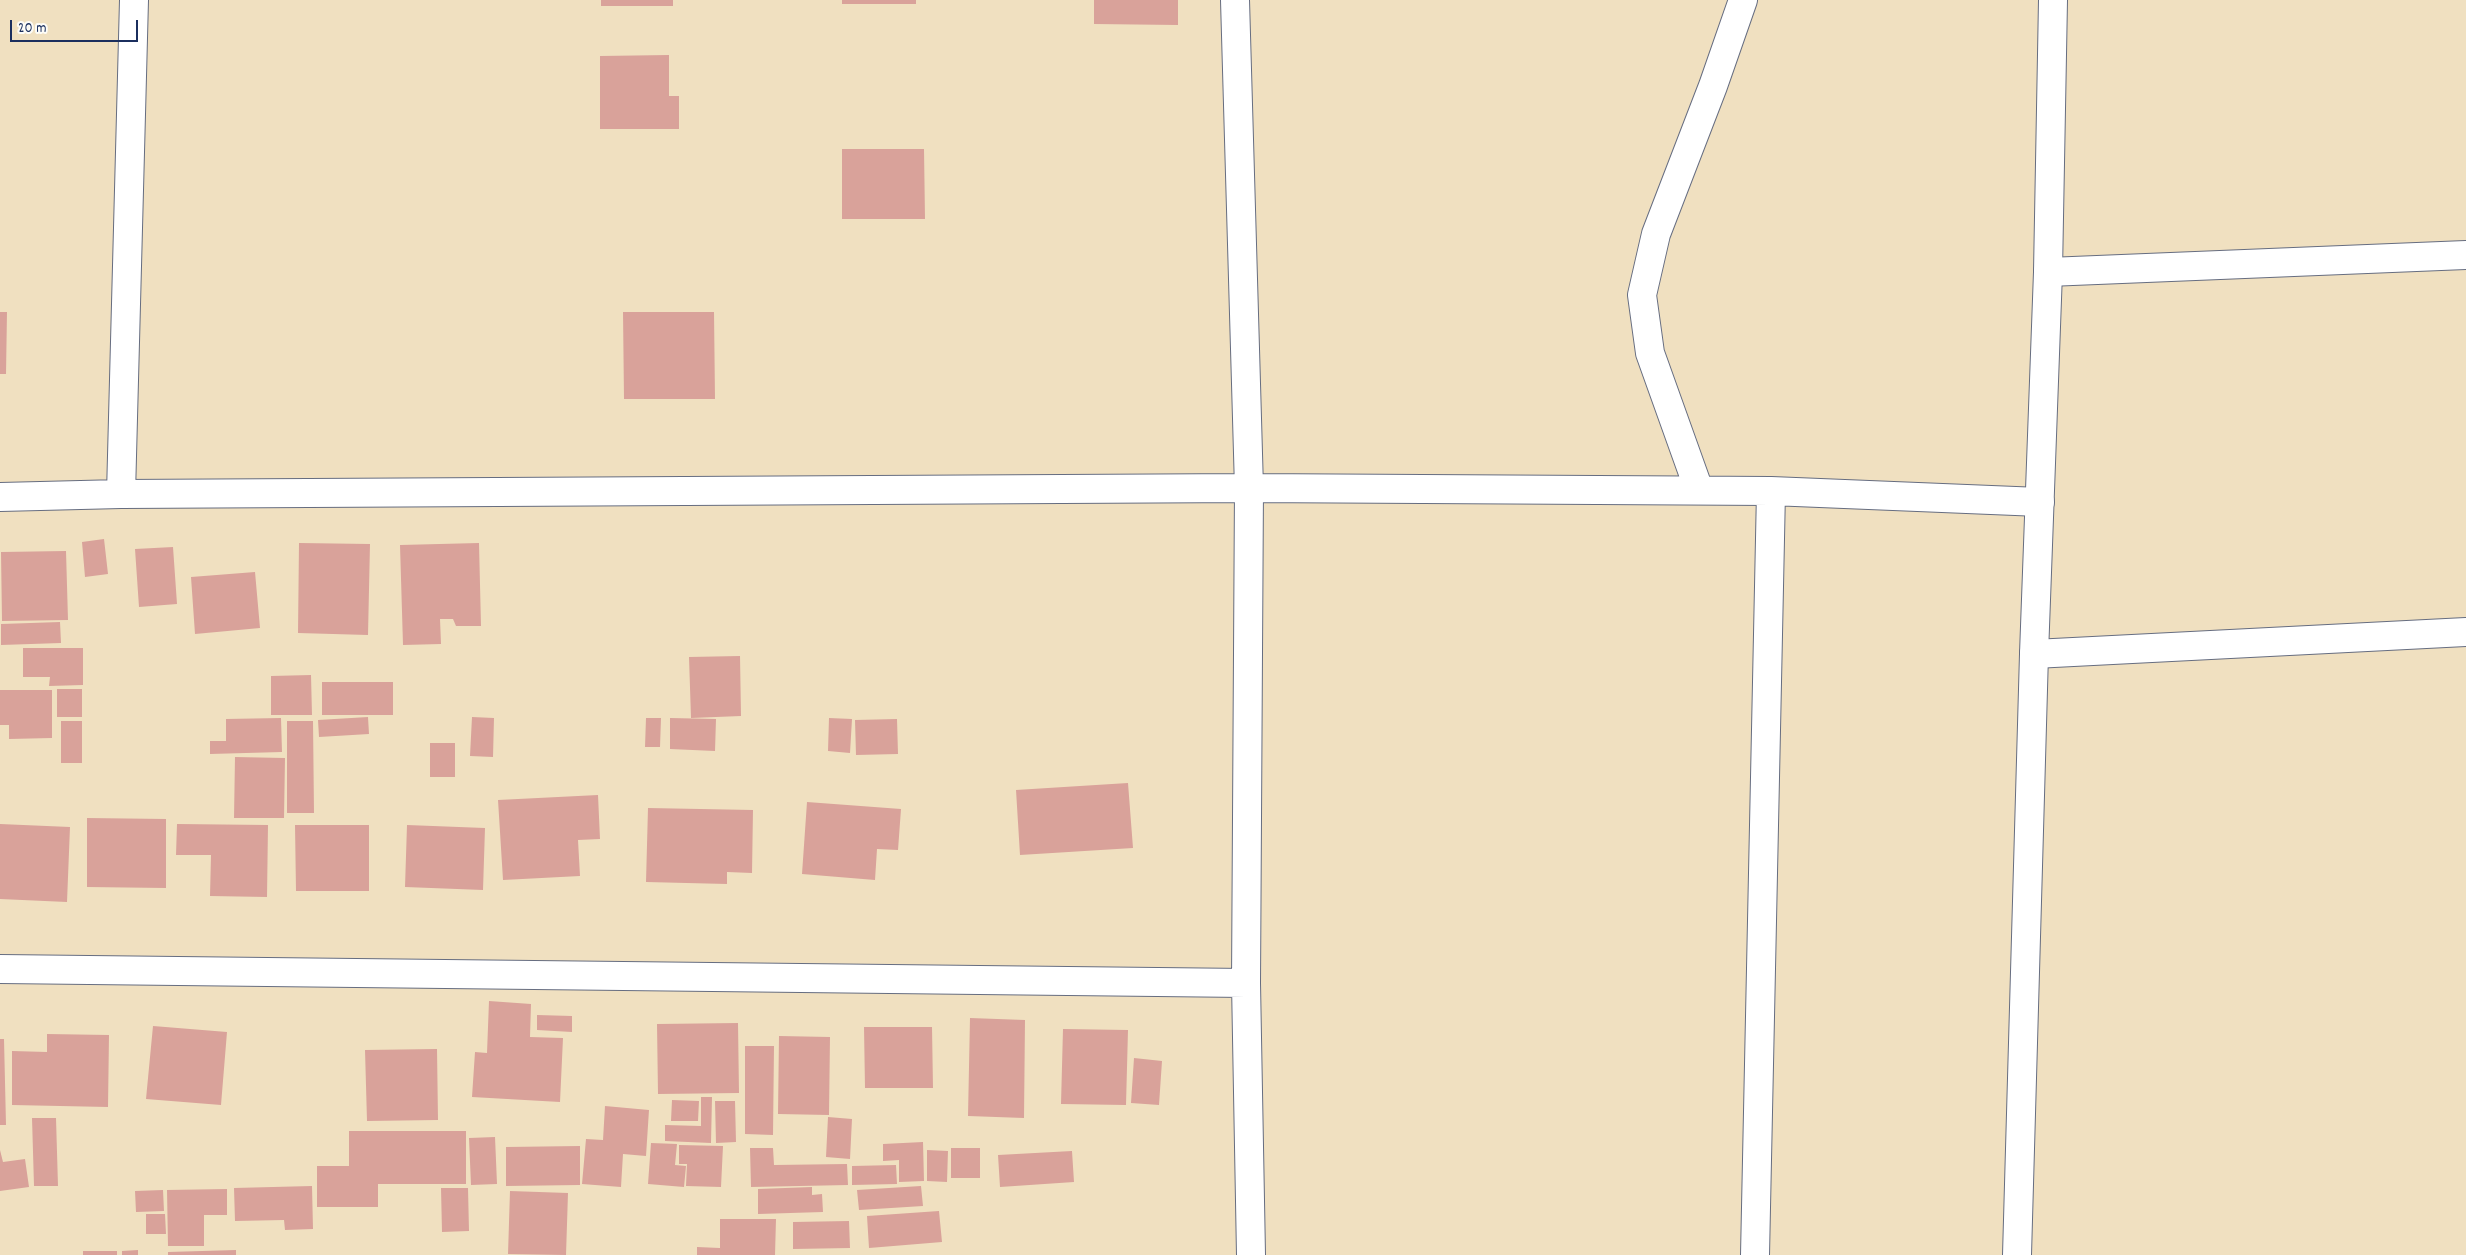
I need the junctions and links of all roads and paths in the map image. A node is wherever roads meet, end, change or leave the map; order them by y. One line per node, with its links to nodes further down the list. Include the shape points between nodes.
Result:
1 (134, 0): 10 (street)
2 (1235, 0): 7 (street)
3 (1743, 0): 8 (street, via 1656,234 1642,295 1650,353)
4 (2053, 0): 6 (street)
5 (2466, 255): 6 (street)
6 (2048, 272): 12 (street)
7 (1249, 488): 8 (street); 10 (street); 16 (street)
8 (1700, 490): 9 (street)
9 (1771, 490): 12 (street); 18 (street)
10 (121, 494): 11 (street)
11 (0, 498)
12 (2040, 502): 14 (street)
13 (2466, 632): 14 (street)
14 (2034, 654): 19 (street)
15 (0, 969): 16 (street)
16 (1246, 983): 17 (street)
17 (1251, 1255)
18 (1755, 1255)
19 (2017, 1255)

